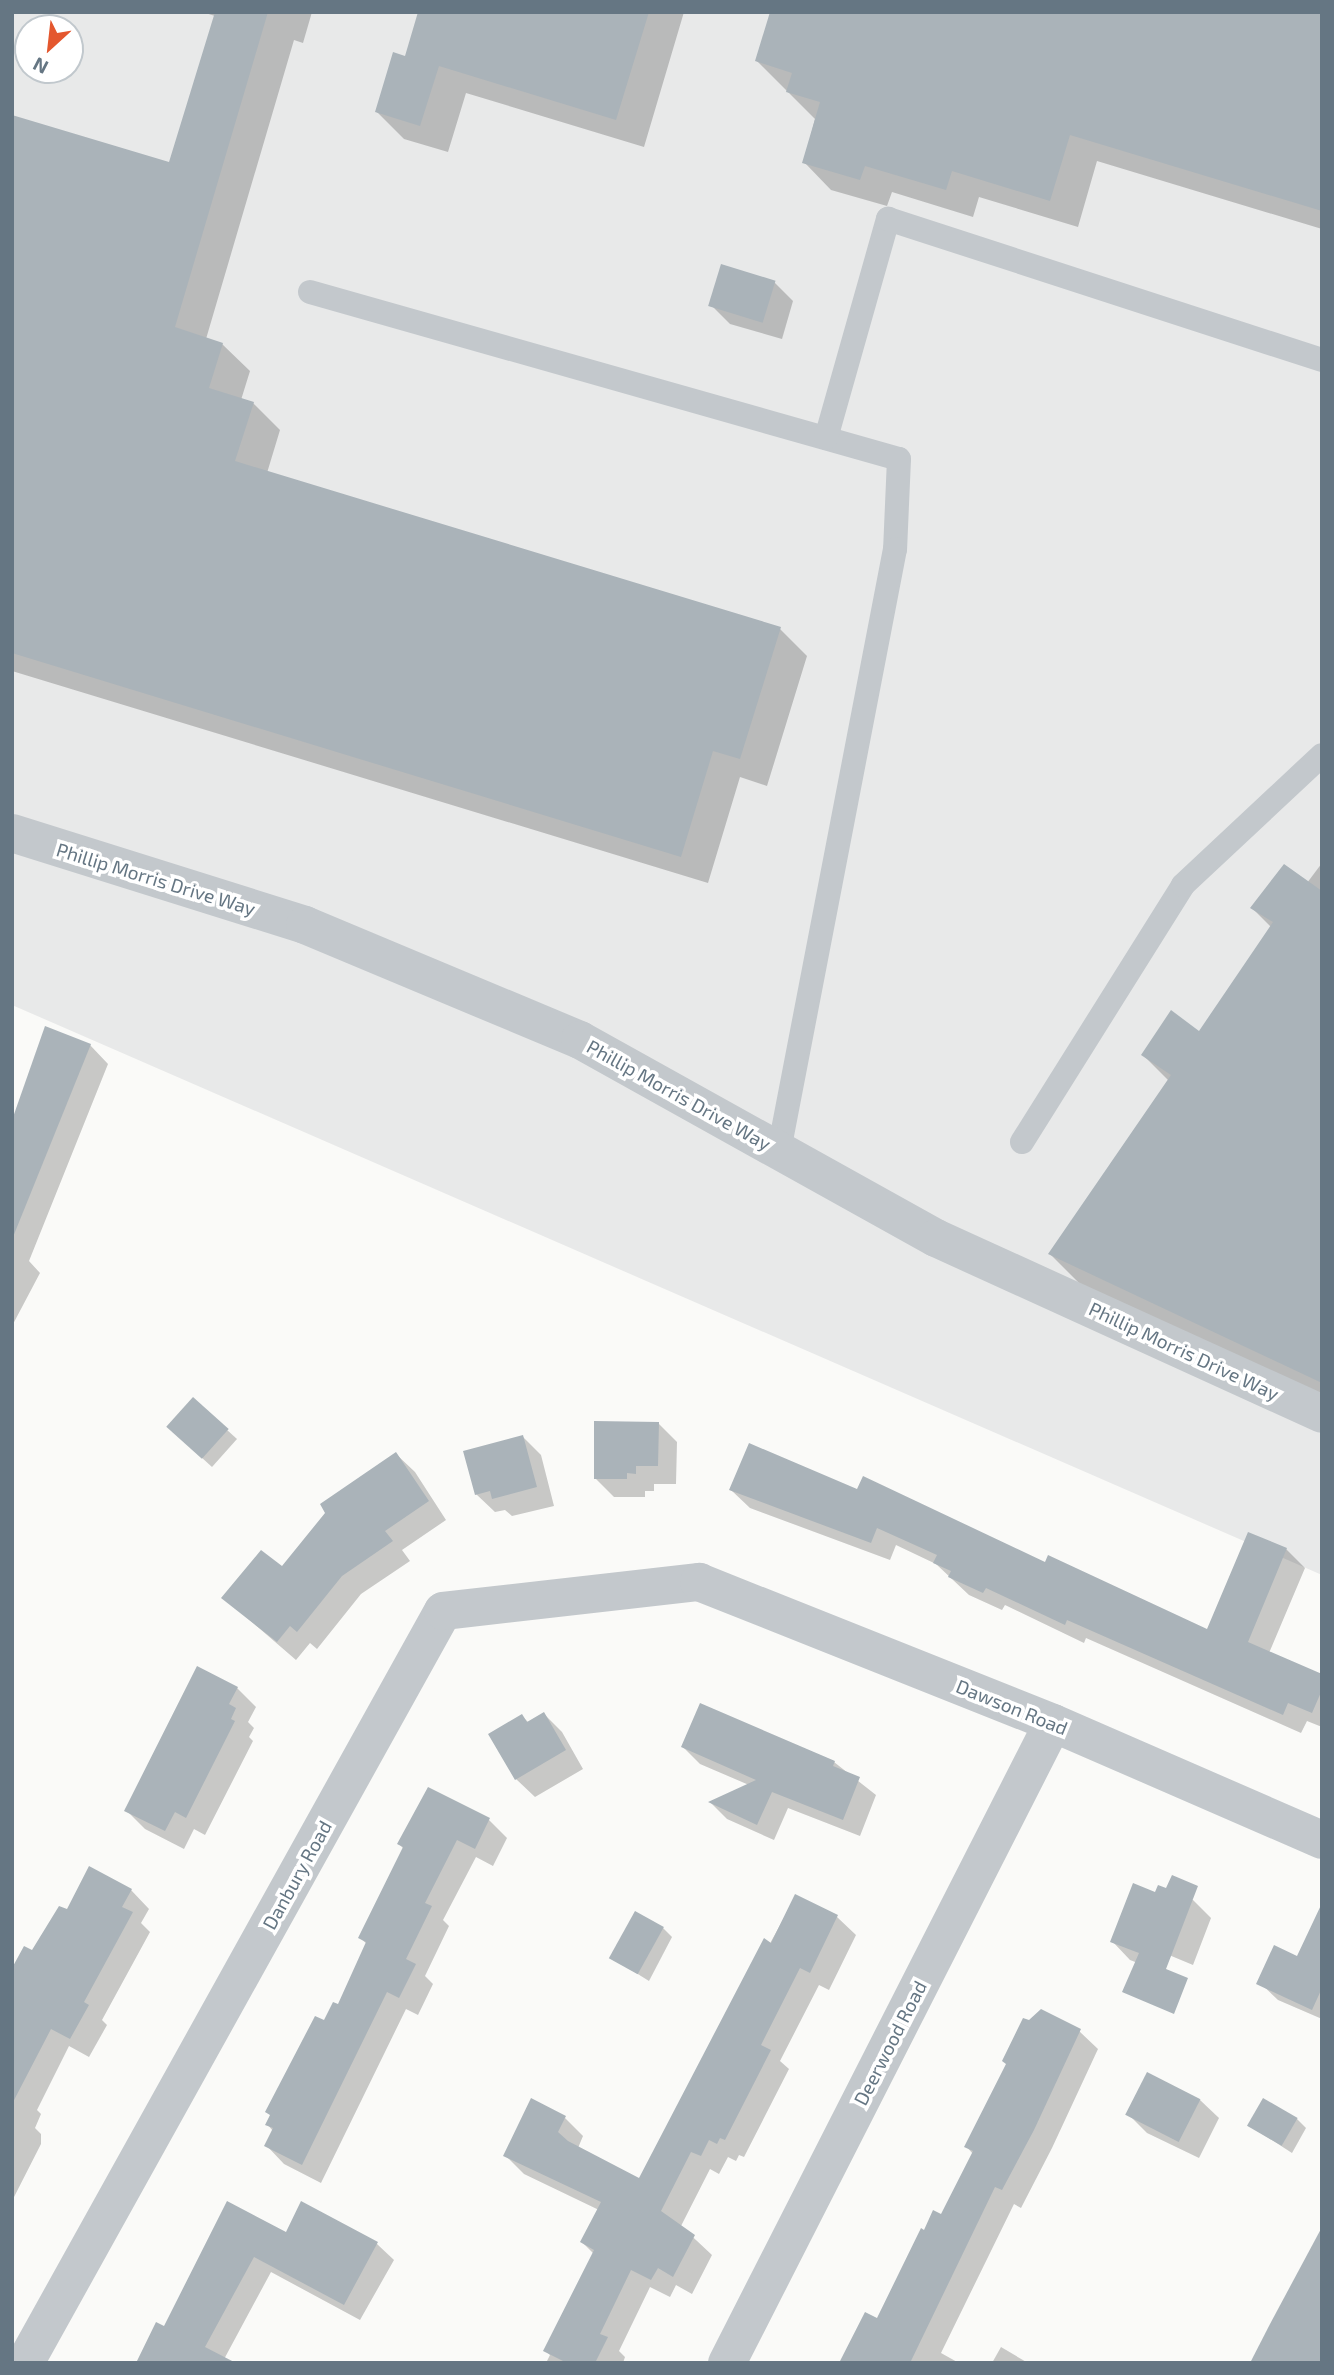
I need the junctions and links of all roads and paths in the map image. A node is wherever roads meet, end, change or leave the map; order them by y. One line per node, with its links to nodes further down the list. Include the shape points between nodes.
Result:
1 (310, 292): 3 (lane)
2 (1322, 360): 3 (lane, via 888,219)
3 (826, 438): 7 (lane, via 899,459 895,549)
4 (1322, 755): 6 (lane, via 1183,885)
5 (12, 833): 7 (street, Phillip Morris Drive Way, via 318,930 580,1040)
6 (1022, 1142)
7 (779, 1151): 8 (street, Phillip Morris Drive Way, via 936,1238)
8 (1322, 1414)
9 (698, 1581): 10 (street, Dawson Road); 12 (street, Danbury Road, via 443,1611)
10 (1053, 1723): 11 (street, Dawson Road); 13 (street, Deerwood Road)
11 (1322, 1840)
12 (25, 2363)
13 (727, 2363)

